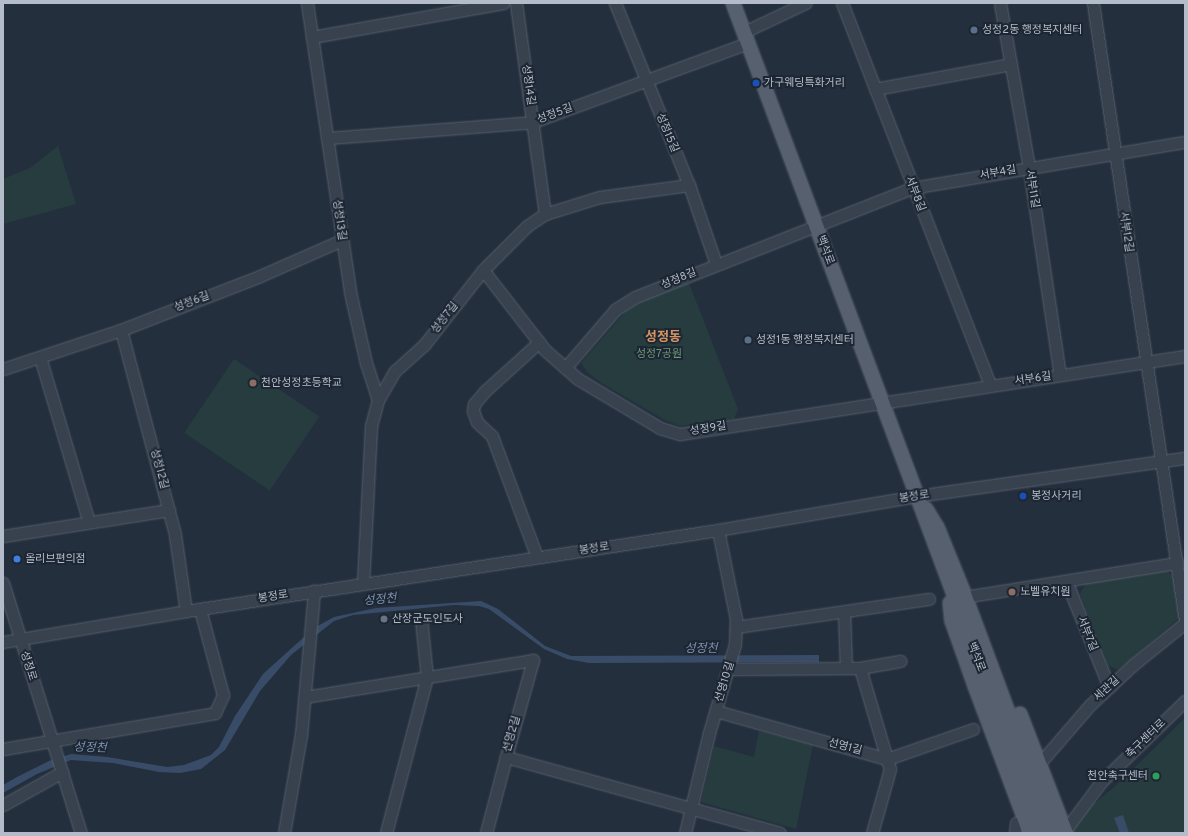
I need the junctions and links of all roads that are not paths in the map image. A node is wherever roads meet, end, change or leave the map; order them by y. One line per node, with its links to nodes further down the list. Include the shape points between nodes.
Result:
1 (306, 3): 10 (street, 성정13길)
2 (504, 3): 10 (street)
3 (516, 3): 15 (street, 성정14길)
4 (615, 3): 13 (street, 성정15길)
5 (733, 3): 11 (main road, 백석로)
6 (805, 3): 11 (street, 성정5길)
7 (842, 3): 14 (street, 서부8길)
8 (1000, 3): 12 (street, 서부11길)
9 (1093, 3): 18 (street, 서부12길)
10 (312, 37): 16 (street, 성정13길)
11 (746, 37): 13 (street, 성정5길); 23 (main road, 백석로)
12 (1011, 64): 14 (street); 19 (street, 서부11길)
13 (645, 81): 15 (street, 성정5길); 20 (street, 성정15길)
14 (875, 89): 21 (street, 서부8길)
15 (533, 122): 16 (street, 성정5길); 22 (street, 성정14길)
16 (328, 138): 24 (street, 성정13길)
17 (1185, 142): 18 (street, 서부4길)
18 (1115, 154): 19 (street, 서부4길); 31 (street, 서부12길)
19 (1029, 168): 21 (street, 서부4길); 34 (street, 서부11길)
20 (689, 185): 22 (street, 성정7길, via 600,197); 25 (street, 성정15길)
21 (912, 188): 23 (street, 서부4길); 35 (street, 서부8길)
22 (545, 214): 26 (street, 성정7길, via 527,226)
23 (816, 226): 25 (street, 성정8길); 37 (main road, 백석로)
24 (342, 240): 27 (street, 성정6길, via 260,276); 36 (street, 성정13길, via 350,292 366,363)
25 (716, 264): 32 (street, 성정8길, via 635,298 616,309)
26 (483, 270): 28 (street, 성정9길); 36 (street, 성정7길, via 424,344 396,371)
27 (121, 330): 30 (street, 성정6길); 41 (street, 성정12길)
28 (539, 342): 32 (street, 성정9길); 45 (street, via 485,391 474,404 473,411 477,422 492,436)
29 (1185, 356): 31 (street, 서부6길)
30 (40, 357): 33 (street, 성정6길); 42 (street)
31 (1145, 362): 34 (street, 서부6길); 39 (street, 서부12길)
32 (565, 368): 37 (street, 성정9길, via 578,379 660,428 680,434)
33 (3, 369)
34 (1060, 375): 35 (street, 서부6길)
35 (990, 385): 37 (street, 서부6길)
36 (378, 400): 49 (street, 성정7길, via 371,426)
37 (880, 401): 40 (main road, 백석로)
38 (1185, 458): 39 (street, 봉정로)
39 (1162, 461): 40 (street, 봉정로); 46 (street, 서부12길)
40 (917, 496): 43 (street, 봉정로); 51 (main road, 백석로)
41 (169, 510): 42 (street); 54 (street, 성정12길)
42 (89, 522): 44 (street)
43 (718, 530): 45 (street, 봉정로); 58 (street, 선영10길)
44 (3, 536)
45 (537, 557): 49 (street, 봉정로)
46 (1177, 563): 47 (street); 57 (street, 서부12길)
47 (1066, 581): 51 (street); 66 (street, 서부7길)
48 (3, 583): 59 (street, 성정로)
49 (363, 584): 50 (street, 봉정로)
50 (314, 591): 53 (street, 봉정로); 67 (street)
51 (962, 593): 75 (main road, via 981,616); 79 (main road, 백석로); 88 (main road, via 950,607 952,621)
52 (929, 599): 55 (street)
53 (200, 609): 54 (street, 봉정로); 71 (street, via 223,695 215,713)
54 (186, 611): 59 (street, 봉정로)
55 (844, 612): 58 (street); 62 (street)
56 (421, 619): 65 (street)
57 (1185, 622): 66 (street, 세관길)
58 (736, 627): 64 (street, 선영10길)
59 (20, 640): 60 (street, 봉정로); 71 (street, 성정로)
60 (3, 642)
61 (900, 661): 63 (street)
62 (846, 668): 63 (street); 64 (street)
63 (860, 668): 74 (street)
64 (729, 669): 69 (street, 선영10길)
65 (428, 677): 67 (street, 선영2길); 73 (street, 선영2길, via 533,660); 83 (street)
66 (1109, 687): 75 (street, 세관길)
67 (304, 697): 82 (street, via 301,735)
68 (1185, 701): 80 (street, 축구센터로, via 1101,782)
69 (716, 711): 74 (street, 선영1길); 78 (street, 선영10길)
70 (973, 729): 74 (street)
71 (53, 745): 72 (street); 76 (street, 성정로)
72 (3, 749)
73 (506, 757): 78 (street, 선영2길); 84 (street)
74 (887, 759): 87 (street, via 890,770)
75 (1039, 764): 80 (main road)
76 (61, 770): 77 (street); 81 (street)
77 (3, 804)
78 (692, 808): 85 (street, 선영10길); 86 (street, 선영2길)
79 (1040, 813): 80 (main road); 89 (main road)
80 (1062, 832)
81 (81, 833)
82 (284, 833)
83 (386, 833)
84 (486, 833)
85 (685, 833)
86 (780, 833)
87 (872, 833)
88 (1030, 833)
89 (1043, 833)

